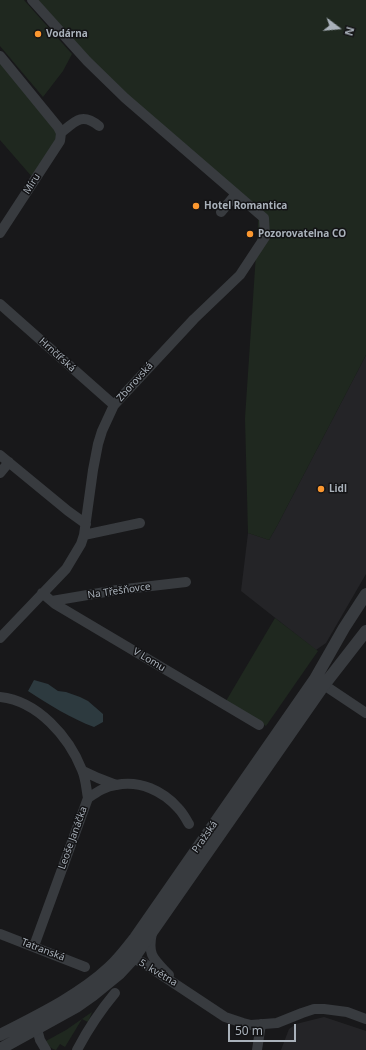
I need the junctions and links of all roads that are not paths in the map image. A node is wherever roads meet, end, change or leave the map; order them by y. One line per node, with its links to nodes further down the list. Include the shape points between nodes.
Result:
1 (32, 0): 5 (street, Zborovská, via 87,61 125,98)
2 (0, 56): 4 (street)
3 (99, 126): 4 (street, Míru, via 92,120 80,119)
4 (61, 133): 7 (street, Míru, via 60,141)
5 (236, 194): 6 (street); 9 (street, Zborovská, via 264,218 265,237 240,275 194,319)
6 (221, 212)
7 (0, 233)
8 (0, 304): 9 (street, Hrnčířská)
9 (114, 405): 14 (street, Zborovská, via 98,444)
10 (0, 455): 11 (street)
11 (9, 462): 12 (street); 14 (street)
12 (0, 473)
13 (140, 523): 15 (street)
14 (86, 524): 15 (street, Zborovská)
15 (84, 535): 17 (street, Zborovská, via 66,569)
16 (186, 582): 19 (street, Na Třešňovce, via 117,590)
17 (42, 593): 19 (street, V Lomu); 21 (street, Zborovská)
18 (366, 594): 32 (street, Pražská, via 315,679)
19 (52, 602): 25 (street, V Lomu)
20 (366, 631): 22 (street, Pražská)
21 (0, 638)
22 (324, 685): 24 (street); 30 (street, Pražská)
23 (0, 698): 26 (street, Leoše Janáčka, via 30,707 47,719 65,738)
24 (366, 713)
25 (259, 725)
26 (83, 771): 27 (street); 28 (street, Leoše Janáčka)
27 (116, 785): 28 (street); 29 (street, via 134,784 150,788 179,809)
28 (88, 798): 33 (street, Leoše Janáčka)
29 (189, 824)
30 (152, 933): 34 (street, Pražská); 37 (street, 5. května, via 150,947 153,957)
31 (0, 934): 33 (street, Tatranská)
32 (135, 938): 34 (street); 35 (street, Pražská)
33 (34, 946): 36 (street, Tatranská)
34 (133, 959): 35 (street); 37 (street, 5. května, via 142,962); 41 (street, Pražská, via 93,995)
35 (115, 962): 42 (street, Pražská, via 79,991)
36 (85, 967)
37 (181, 988): 40 (street, 5. května, via 225,1017 243,1024)
38 (115, 993): 45 (street, via 93,1022)
39 (366, 1019): 40 (street, 5. května, via 347,1012 314,1009 277,1023)
40 (261, 1024): 46 (street)
41 (37, 1029): 43 (street, Pražská); 44 (street)
42 (0, 1035)
43 (0, 1049)
44 (45, 1050)
45 (77, 1050)
46 (257, 1050)

